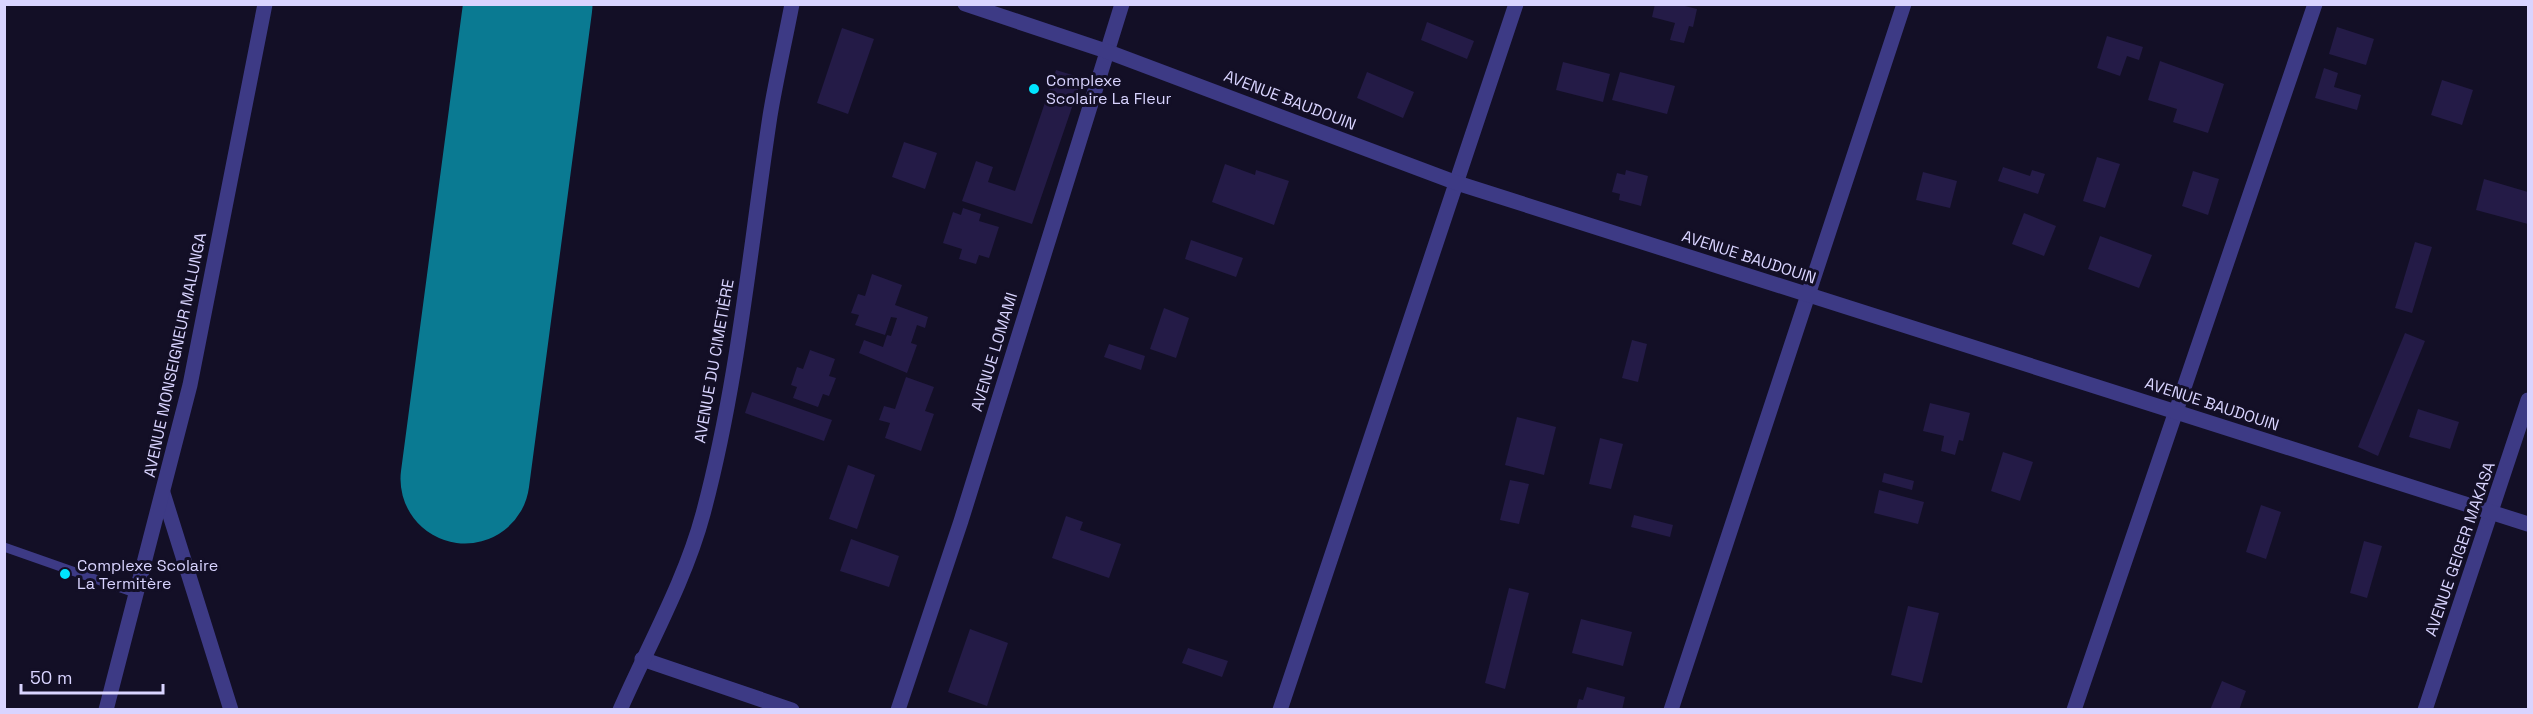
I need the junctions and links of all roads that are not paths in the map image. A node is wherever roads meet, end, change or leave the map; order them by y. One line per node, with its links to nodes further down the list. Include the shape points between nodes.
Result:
1 (264, 4): 13 (street, AVENUE MONSEIGNEUR MALUNGA, via 190,385)
2 (792, 4): 18 (street, AVENUE DU CIMETIÈRE, via 770,114 727,406 703,515 666,614)
3 (965, 4): 8 (street, AVENUE BAUDOUIN)
4 (1122, 4): 8 (street, AVENUE LOMAMI)
5 (1516, 4): 9 (street)
6 (1904, 4): 10 (street)
7 (2315, 4): 12 (street)
8 (1106, 51): 9 (street, AVENUE BAUDOUIN); 23 (street, AVENUE LOMAMI, via 961,521)
9 (1457, 183): 10 (street, AVENUE BAUDOUIN); 24 (street)
10 (1808, 294): 12 (street, AVENUE BAUDOUIN); 25 (street)
11 (2529, 400): 14 (street, AVENUE GEIGER MAKASA)
12 (2175, 411): 14 (street, AVENUE BAUDOUIN); 26 (street)
13 (163, 493): 17 (street, AVENUE MONSEIGNEUR MALUNGA); 20 (street)
14 (2492, 512): 15 (street, AVENUE BAUDOUIN); 27 (street, AVENUE GEIGER MAKASA)
15 (2529, 524)
16 (4, 547): 17 (lane)
17 (135, 593): 19 (street, AVENUE MONSEIGNEUR MALUNGA)
18 (642, 659): 21 (street, AVENUE DU CIMETIÈRE); 22 (street)
19 (106, 710)
20 (231, 710)
21 (620, 710)
22 (792, 710)
23 (898, 710)
24 (1280, 710)
25 (1671, 710)
26 (2074, 710)
27 (2425, 710)

